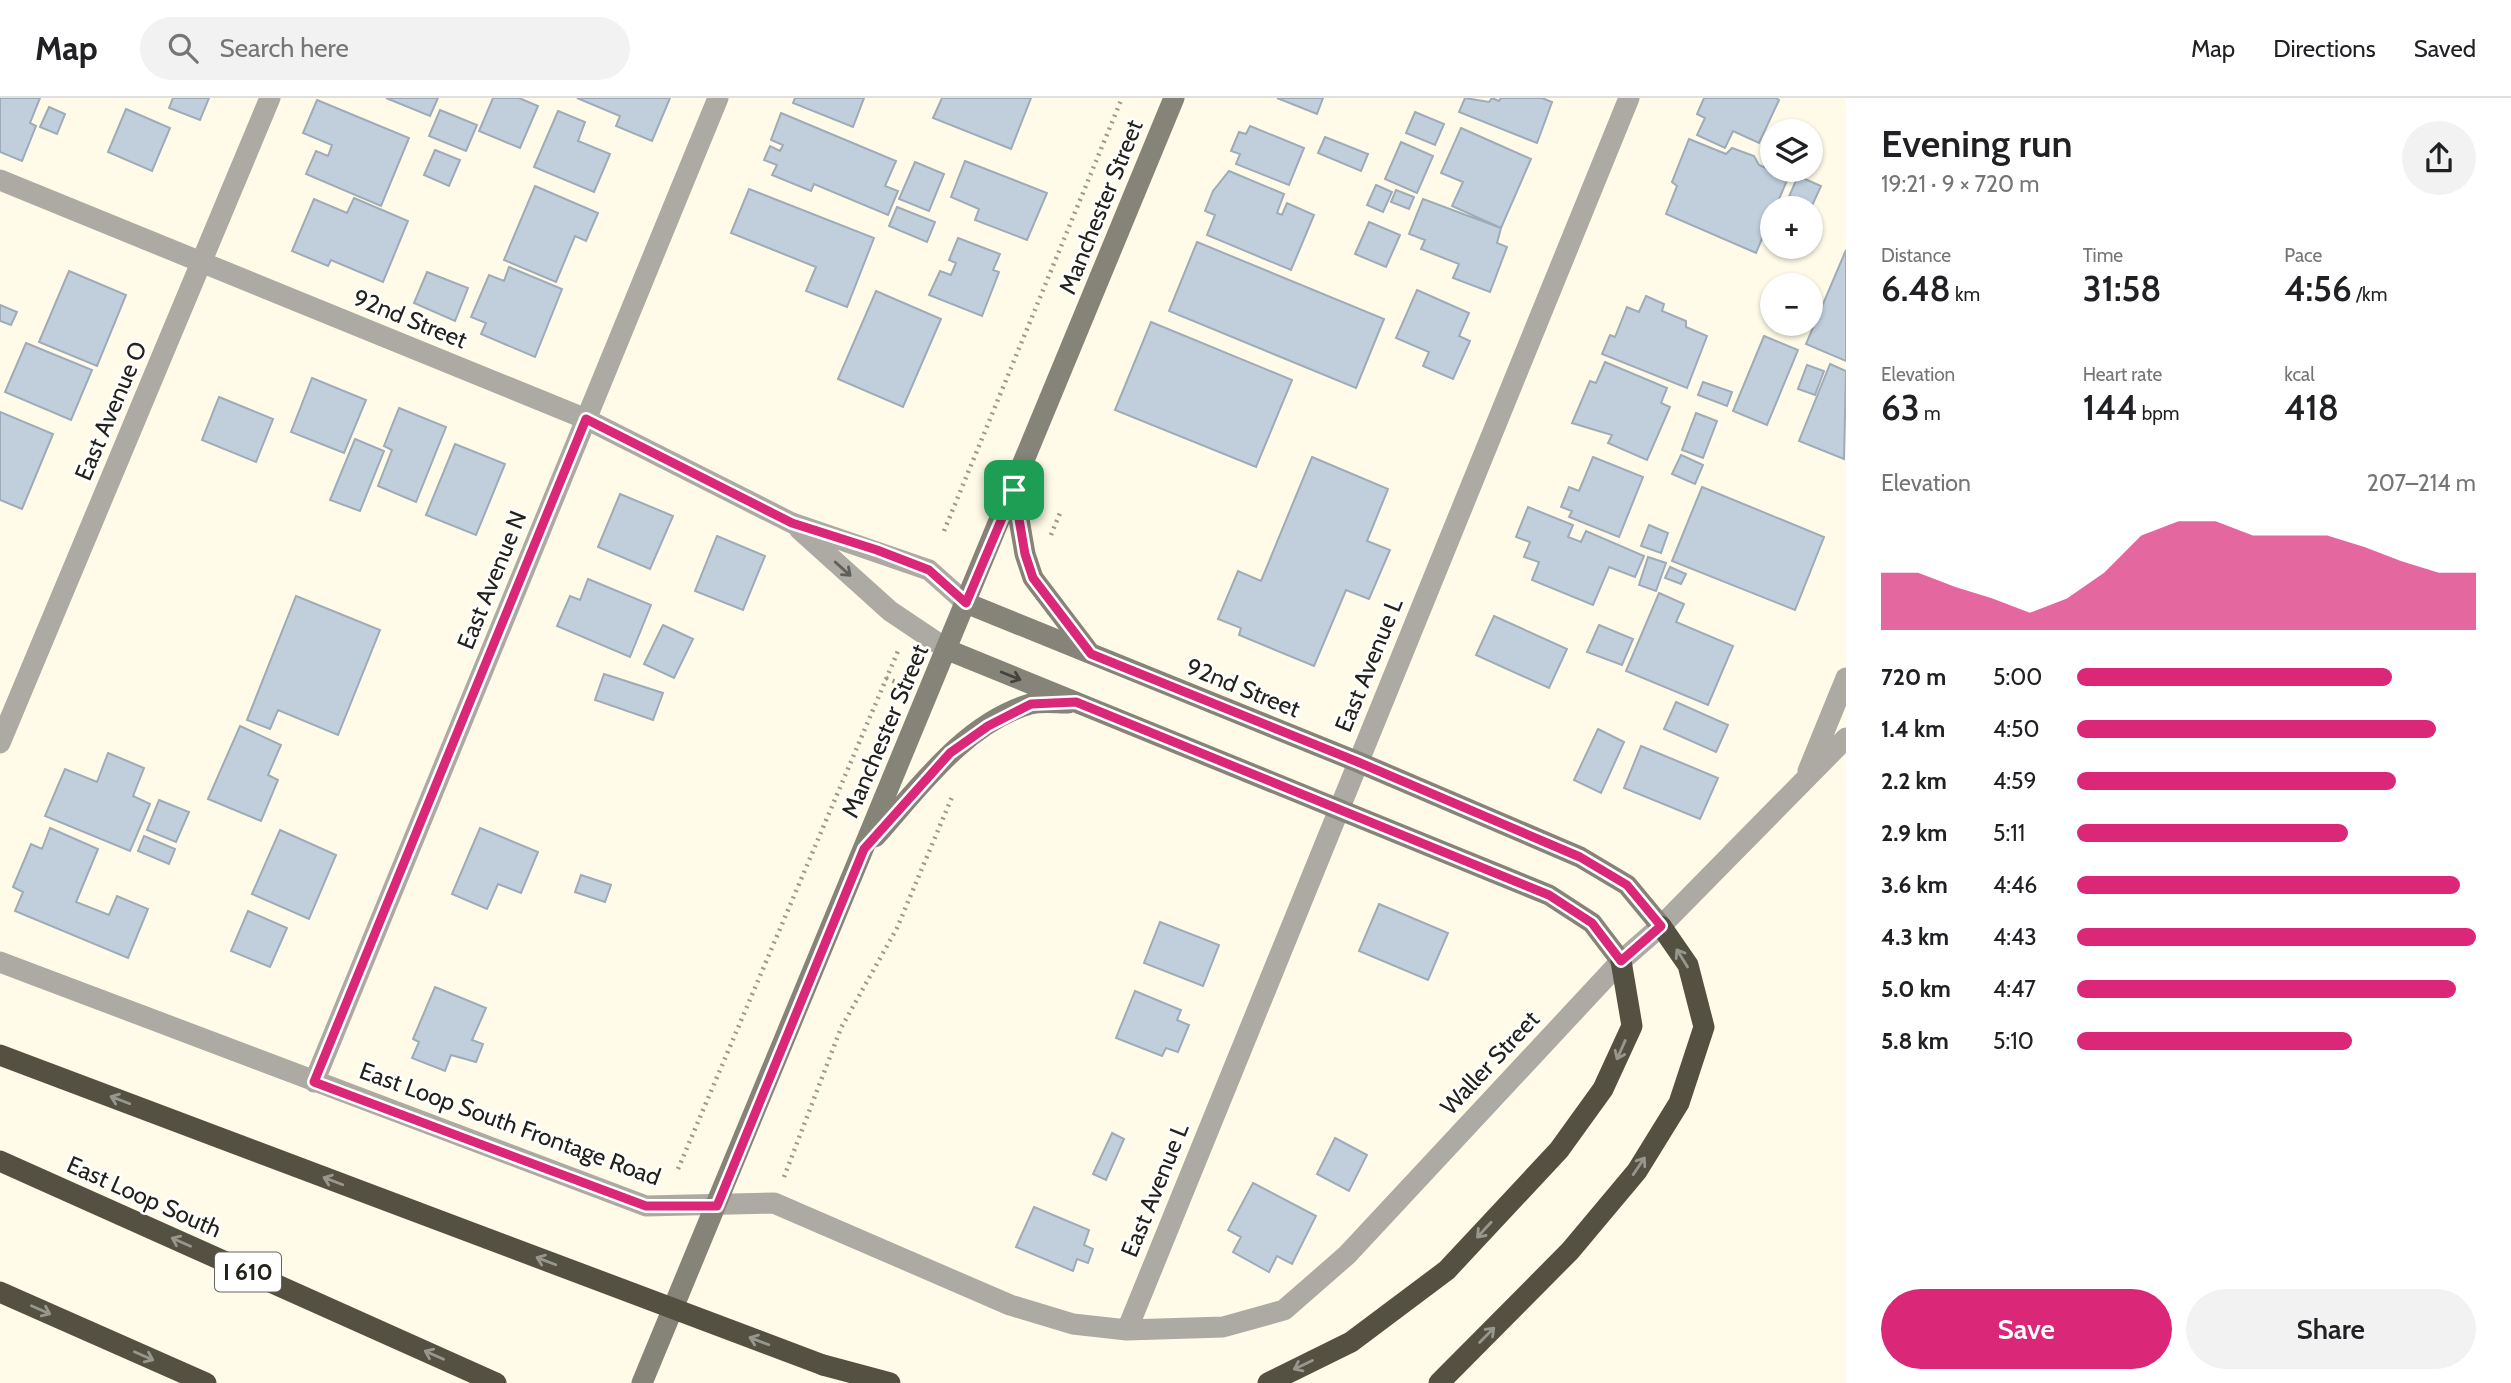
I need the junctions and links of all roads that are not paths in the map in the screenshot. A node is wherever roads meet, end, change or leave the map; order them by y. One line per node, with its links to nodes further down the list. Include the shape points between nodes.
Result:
1 (270, 98): 6 (street, East Avenue O)
2 (718, 98): 7 (street, East Avenue N)
3 (1174, 98): 8 (main road, Manchester Street)
4 (1629, 98): 17 (street, East Avenue L)
5 (0, 180): 6 (street, 92nd Street)
6 (202, 262): 7 (street, 92nd Street); 16 (street, East Avenue O)
7 (586, 419): 9 (street, 92nd Street); 25 (street, East Avenue N)
8 (1014, 490): 10 (main road, Manchester Street); 12 (main road, via 1033,578)
9 (792, 523): 10 (street, 92nd Street, via 929,570); 11 (street, 92nd Street, one-way to 11, via 890,611)
10 (966, 603): 11 (main road, Manchester Street); 12 (main road, 92nd Street)
11 (948, 650): 14 (main road, 92nd Street, one-way to 14); 20 (main road, Manchester Street)
12 (1091, 654): 17 (main road, 92nd Street)
13 (1846, 678): 18 (street)
14 (1076, 702): 19 (main road, 92nd Street); 20 (main road, via 1031,704 988,726 950,753)
15 (1846, 738): 18 (street, Waller Street)
16 (0, 743)
17 (1358, 762): 19 (street, East Avenue L); 21 (main road, 92nd Street, via 1580,857 1627,885)
18 (1805, 779): 21 (street, Waller Street)
19 (1339, 809): 22 (main road, 92nd Street, via 1549,895 1592,923); 29 (street, East Avenue L)
20 (864, 849): 27 (main road, Manchester Street)
21 (1661, 926): 22 (street, Waller Street); 35 (highway, one-way to 21, via 1570,1251 1637,1171 1679,1103 1704,1027 1688,965)
22 (1621, 961): 29 (street, Waller Street, via 1347,1255 1284,1310 1223,1327); 34 (highway, one-way to 34, via 1632,1026 1603,1089 1559,1150 1447,1270 1351,1342)
23 (0, 962): 25 (street, East Loop South Frontage Road)
24 (0, 1055): 33 (highway, one-way to 24, bridge, via 823,1365)
25 (314, 1082): 27 (street, East Loop South Frontage Road, via 646,1206)
26 (0, 1161): 31 (highway, East Loop South / I 610, one-way to 26)
27 (717, 1206): 29 (street, East Loop South Frontage Road, via 774,1203 1010,1305 1073,1324); 32 (main road, Manchester Street)
28 (0, 1292): 30 (highway, one-way to 30)
29 (1127, 1330)
30 (206, 1383)
31 (496, 1383)
32 (642, 1383)
33 (890, 1383)
34 (1268, 1383)
35 (1439, 1383)

